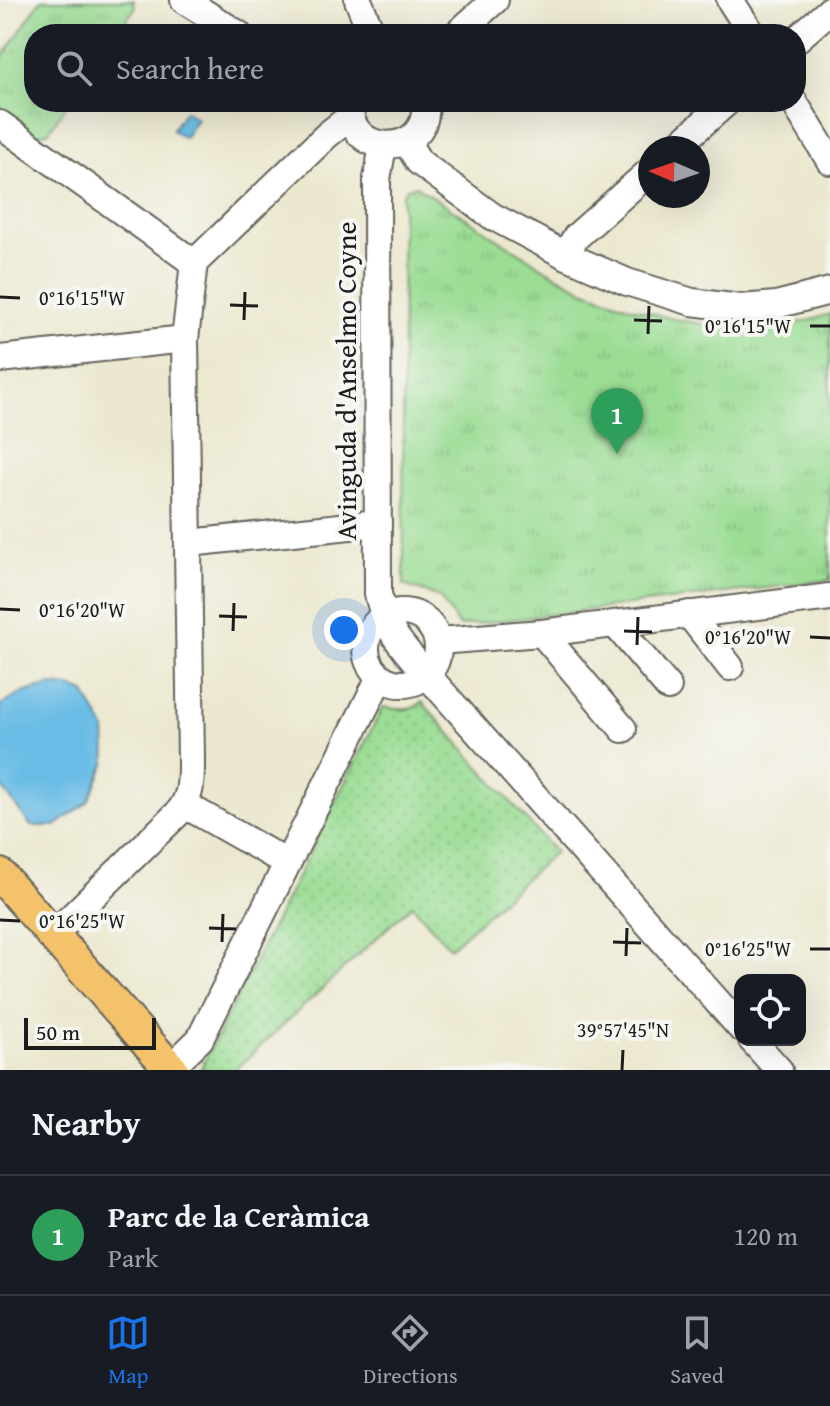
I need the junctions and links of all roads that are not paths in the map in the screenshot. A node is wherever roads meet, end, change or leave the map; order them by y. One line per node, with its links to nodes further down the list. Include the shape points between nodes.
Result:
1 (184, 0): 6 (street)
2 (358, 0): 7 (street)
3 (495, 0): 8 (street)
4 (730, 0): 9 (street)
5 (830, 10): 10 (street)
6 (222, 24)
7 (368, 24)
8 (468, 24)
9 (746, 24)
10 (806, 31)
11 (348, 112): 22 (street)
12 (351, 112): 18 (street, via 362,136 372,143)
13 (425, 112): 18 (street, via 416,133)
14 (716, 112): 17 (street)
15 (800, 112): 19 (street)
16 (0, 124): 22 (street)
17 (689, 136)
18 (395, 144): 21 (street, via 492,216); 26 (street, Avinguda d'Anselmo Coyne, via 377,179)
19 (830, 161)
20 (638, 182): 21 (street, via 576,237)
21 (565, 255): 23 (street, via 692,302 740,308)
22 (194, 263): 24 (street)
23 (830, 291)
24 (185, 339): 25 (street); 27 (street)
25 (0, 359)
26 (378, 523): 27 (street); 30 (street, Avinguda d'Anselmo Coyne)
27 (189, 543): 39 (street, via 191,759)
28 (830, 597): 29 (street)
29 (689, 614): 31 (street); 34 (street)
30 (383, 616): 33 (street, via 406,611 427,621); 35 (street, Avinguda d'Anselmo Coyne); 36 (street, via 370,628 365,646 368,663)
31 (615, 624): 32 (street); 37 (street)
32 (542, 633): 33 (street); 38 (street)
33 (438, 641): 35 (street, via 437,660)
34 (730, 667)
35 (427, 675): 36 (street, via 395,684); 43 (street, Avinguda d'Anselmo Coyne)
36 (380, 677): 40 (street)
37 (668, 687)
38 (623, 729)
39 (185, 805): 40 (street); 42 (street)
40 (287, 863): 45 (street, via 200,1039)
41 (0, 875): 42 (main road)
42 (53, 935): 45 (main road)
43 (734, 1020)
44 (757, 1046): 46 (street)
45 (171, 1069)
46 (779, 1070)

